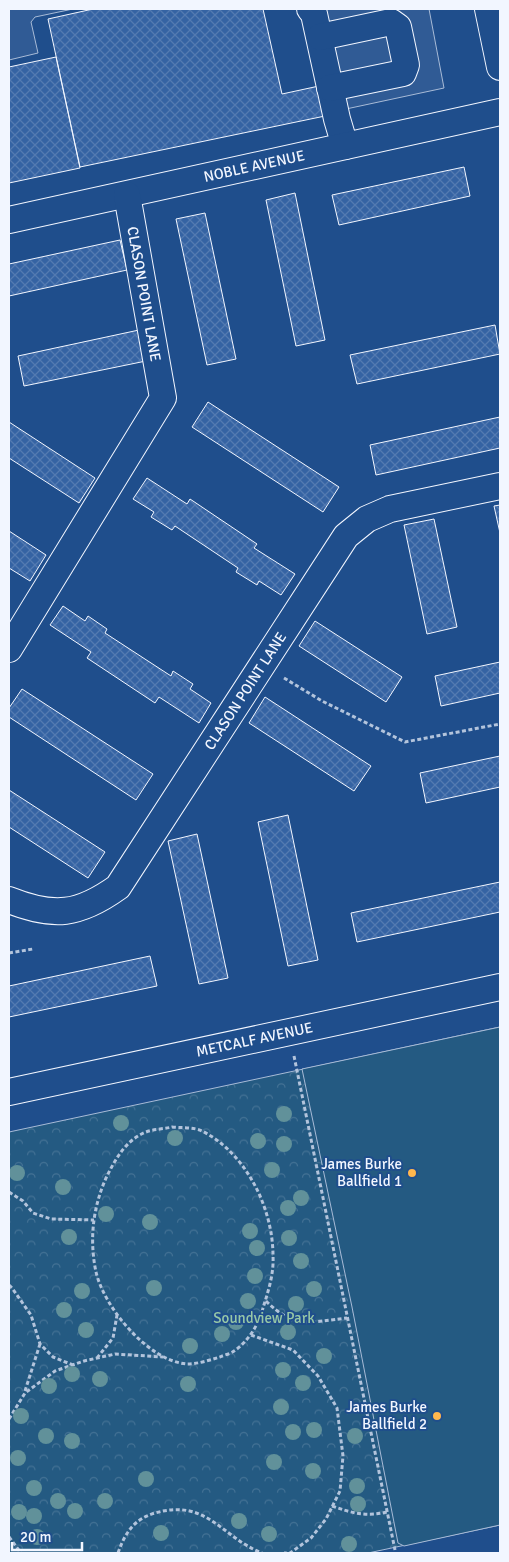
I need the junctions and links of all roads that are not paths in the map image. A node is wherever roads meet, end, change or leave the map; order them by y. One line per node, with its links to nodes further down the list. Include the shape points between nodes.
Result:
1 (310, 9): 3 (street)
2 (488, 9): 4 (street)
3 (320, 37): 5 (street); 5 (street, via 391,22 398,27 406,65 403,73)
4 (500, 67)
5 (330, 88): 7 (street)
6 (500, 112): 7 (street, NOBLE AVENUE)
7 (345, 146): 8 (street, NOBLE AVENUE)
8 (127, 195): 9 (street, NOBLE AVENUE); 11 (street, CLASON POINT LANE, via 163,398)
9 (9, 220)
10 (500, 486): 12 (street, CLASON POINT LANE, via 390,509 367,519 346,536 118,887 75,909 52,912)
11 (9, 649)
12 (9, 900)
13 (500, 987): 14 (street, METCALF AVENUE)
14 (9, 1092)

